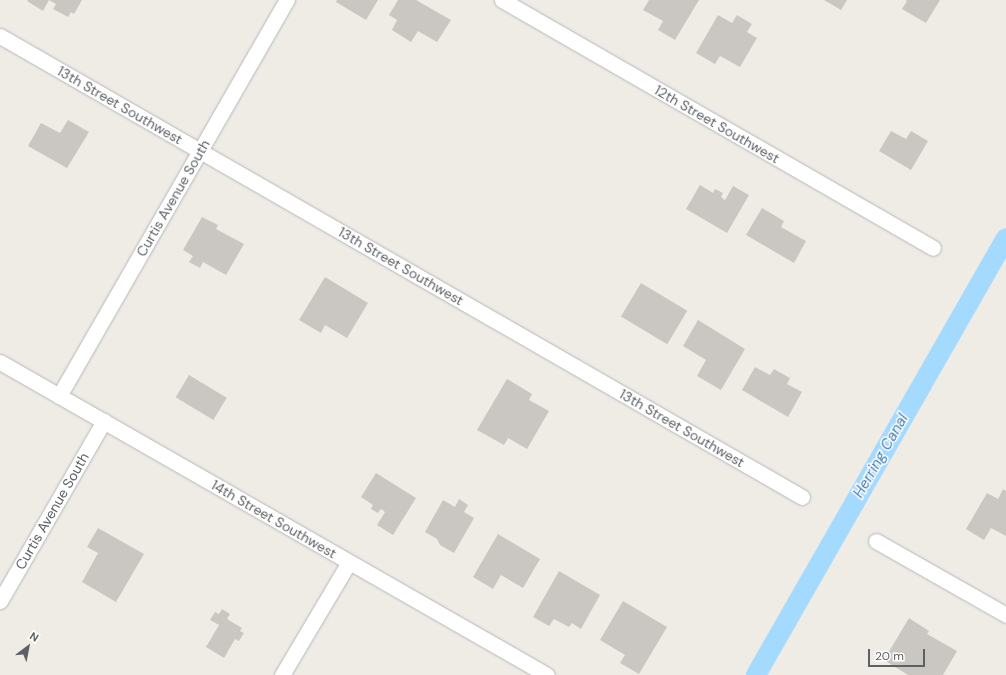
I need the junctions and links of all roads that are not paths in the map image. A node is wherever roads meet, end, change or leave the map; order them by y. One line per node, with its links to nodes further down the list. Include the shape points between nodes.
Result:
1 (287, 0): 4 (street, Curtis Avenue South)
2 (502, 0): 5 (street, 12th Street Southwest)
3 (0, 36): 4 (street, 13th Street Southwest)
4 (201, 151): 7 (street, Curtis Avenue South); 9 (street, 13th Street Southwest)
5 (933, 248)
6 (0, 362): 7 (street, 14th Street Southwest)
7 (59, 396): 8 (street, 14th Street Southwest)
8 (104, 421): 11 (street, 14th Street Southwest); 12 (street, Curtis Avenue South)
9 (802, 497)
10 (876, 541): 13 (street)
11 (349, 562): 14 (street); 15 (street, 14th Street Southwest)
12 (0, 601)
13 (1006, 615)
14 (282, 675)
15 (547, 675)

